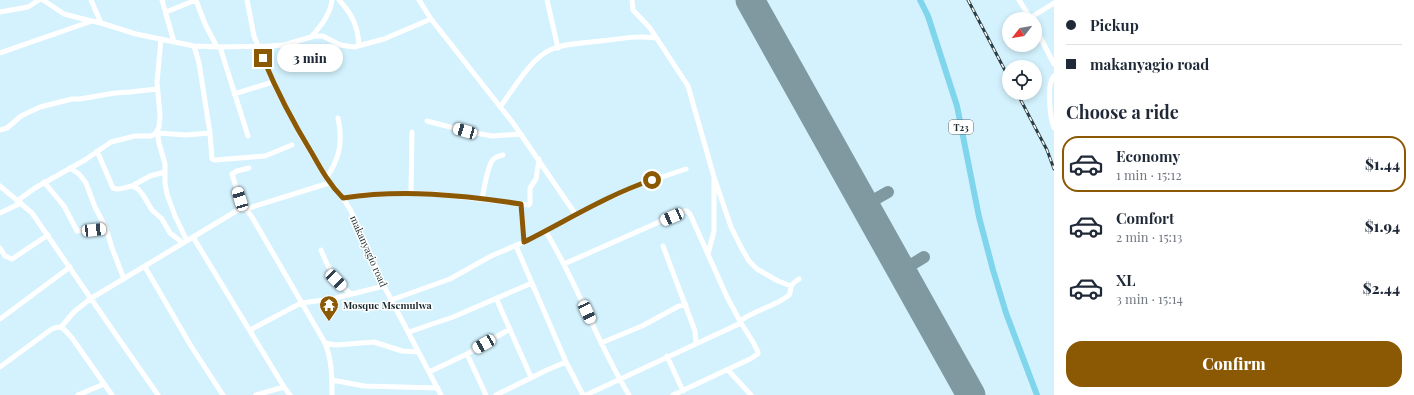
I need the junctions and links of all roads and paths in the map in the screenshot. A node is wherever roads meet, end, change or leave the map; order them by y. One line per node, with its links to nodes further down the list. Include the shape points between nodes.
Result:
1 (39, 0): 14 (street, via 28,7)
2 (43, 0): 19 (street, via 64,14)
3 (91, 0): 20 (street)
4 (162, 0): 15 (street)
5 (247, 0): 29 (street, makanyagio road)
6 (332, 0): 21 (street, via 331,8 322,25)
7 (339, 0): 27 (street, via 351,15)
8 (419, 0): 18 (street)
9 (547, 0): 30 (street)
10 (632, 0): 22 (street, via 633,10)
11 (920, 0): 131 (main road, T23, via 928,16 957,106 991,266)
12 (1019, 0): 16 (street)
13 (1054, 4): 17 (street)
14 (0, 12)
15 (166, 12): 25 (street); 28 (street, via 196,0 205,24)
16 (1026, 12)
17 (1040, 12)
18 (431, 19): 27 (street, via 384,39); 38 (street)
19 (92, 22): 20 (street); 31 (street)
20 (101, 23): 24 (street)
21 (311, 37): 27 (street, via 323,36 340,46); 29 (street, via 284,45)
22 (656, 38): 30 (street, via 629,37); 56 (street, via 688,86)
23 (1042, 38): 32 (street)
24 (161, 39): 25 (street); 36 (street)
25 (174, 42): 26 (street)
26 (194, 46): 28 (street); 45 (street)
27 (359, 46)
28 (218, 47): 29 (street); 37 (street)
29 (258, 47): 35 (street, makanyagio road)
30 (558, 48): 38 (street, via 550,49 530,65)
31 (0, 53)
32 (1052, 53): 33 (street)
33 (1054, 64)
34 (1054, 76): 41 (street, via 1050,81 1050,113)
35 (273, 82): 37 (street); 57 (street, makanyagio road, via 301,136)
36 (157, 89): 42 (street, via 115,92 46,105 24,114); 43 (street, via 160,115)
37 (234, 94): 47 (street)
38 (500, 107): 46 (street)
39 (338, 118): 57 (street, via 339,152)
40 (427, 121): 46 (street, via 492,136)
41 (1054, 128)
42 (0, 130)
43 (157, 132): 45 (street, via 186,135); 49 (street, via 151,136 135,136 111,142); 55 (street)
44 (412, 132): 61 (street)
45 (210, 133): 48 (street, via 212,160 265,156)
46 (521, 134): 51 (street)
47 (248, 136)
48 (292, 145)
49 (97, 151): 52 (street); 60 (street, via 113,188)
50 (503, 155): 63 (street, via 496,157 491,163)
51 (538, 159): 65 (street, via 536,179 530,188 530,203); 68 (street)
52 (70, 168): 58 (street); 69 (street, via 84,180)
53 (249, 168): 66 (street, via 232,174)
54 (686, 169): 68 (street, via 638,185)
55 (165, 172): 60 (street, via 150,176); 73 (street, via 167,194)
56 (714, 177): 79 (street, via 714,231); 87 (street, via 731,227 749,261 766,275)
57 (328, 180): 62 (street, makanyagio road); 66 (street)
58 (44, 182): 64 (street); 69 (street, via 64,206 78,231)
59 (0, 186): 64 (street)
60 (132, 186): 73 (street, via 144,195 170,233)
61 (411, 193): 62 (street); 63 (street)
62 (343, 198): 86 (street, makanyagio road)
63 (482, 199): 65 (street)
64 (19, 202): 67 (street); 71 (street, via 32,213)
65 (521, 204): 74 (street)
66 (244, 209): 72 (street, via 238,210); 92 (street, via 252,217)
67 (0, 213)
68 (576, 215): 70 (street)
69 (106, 228): 83 (street)
70 (546, 232): 74 (street); 80 (street)
71 (48, 235): 77 (street, via 12,259 5,256); 81 (street)
72 (194, 237): 73 (street); 98 (street)
73 (185, 242): 82 (street)
74 (524, 242): 75 (street)
75 (516, 246): 85 (street); 91 (street, via 450,278)
76 (664, 246): 93 (street)
77 (0, 248)
78 (321, 250): 88 (street, via 332,274)
79 (708, 254): 80 (street, via 687,211); 95 (street)
80 (564, 264): 101 (street)
81 (70, 267): 90 (street); 94 (street)
82 (144, 267): 83 (street); 120 (street)
83 (124, 279): 90 (street)
84 (798, 279): 87 (street)
85 (532, 283): 89 (street); 106 (street)
86 (384, 286): 88 (street); 91 (street, makanyagio road)
87 (791, 286): 95 (street, via 789,296)
88 (351, 294): 92 (street)
89 (496, 298): 97 (street); 99 (street, via 453,318)
90 (90, 299): 96 (street); 119 (street)
91 (391, 300): 99 (street, makanyagio road)
92 (301, 303): 98 (street); 100 (street)
93 (686, 305): 101 (street); 102 (street, via 695,331)
94 (0, 319)
95 (740, 322): 102 (street); 108 (street, via 758,354)
96 (60, 327): 107 (street, via 49,331); 113 (street, via 72,338)
97 (510, 329): 104 (street); 110 (street)
98 (250, 330): 114 (street)
99 (409, 332): 103 (street, makanyagio road)
100 (325, 343): 103 (street, via 336,345 374,342 402,351); 111 (street, via 330,356)
101 (602, 343): 112 (street)
102 (696, 343): 105 (street)
103 (418, 352): 109 (street, makanyagio road)
104 (467, 354): 109 (street); 125 (street)
105 (667, 356): 112 (street); 116 (street)
106 (566, 362): 110 (street); 127 (street)
107 (0, 367)
108 (728, 370): 116 (street); 130 (street)
109 (430, 372): 115 (street, makanyagio road)
110 (531, 377): 126 (street)
111 (332, 380): 115 (street, via 364,386); 123 (street)
112 (620, 380): 127 (street); 128 (street)
113 (104, 384): 117 (street); 118 (street)
114 (284, 387): 121 (street); 122 (street)
115 (438, 388): 124 (street, makanyagio road)
116 (683, 390): 129 (street)
117 (78, 395)
118 (112, 395)
119 (158, 395)
120 (223, 395)
121 (256, 395)
122 (290, 395)
123 (332, 395)
124 (441, 395)
125 (486, 395)
126 (496, 395)
127 (584, 395)
128 (629, 395)
129 (674, 395)
130 (751, 395)
131 (1037, 395)

